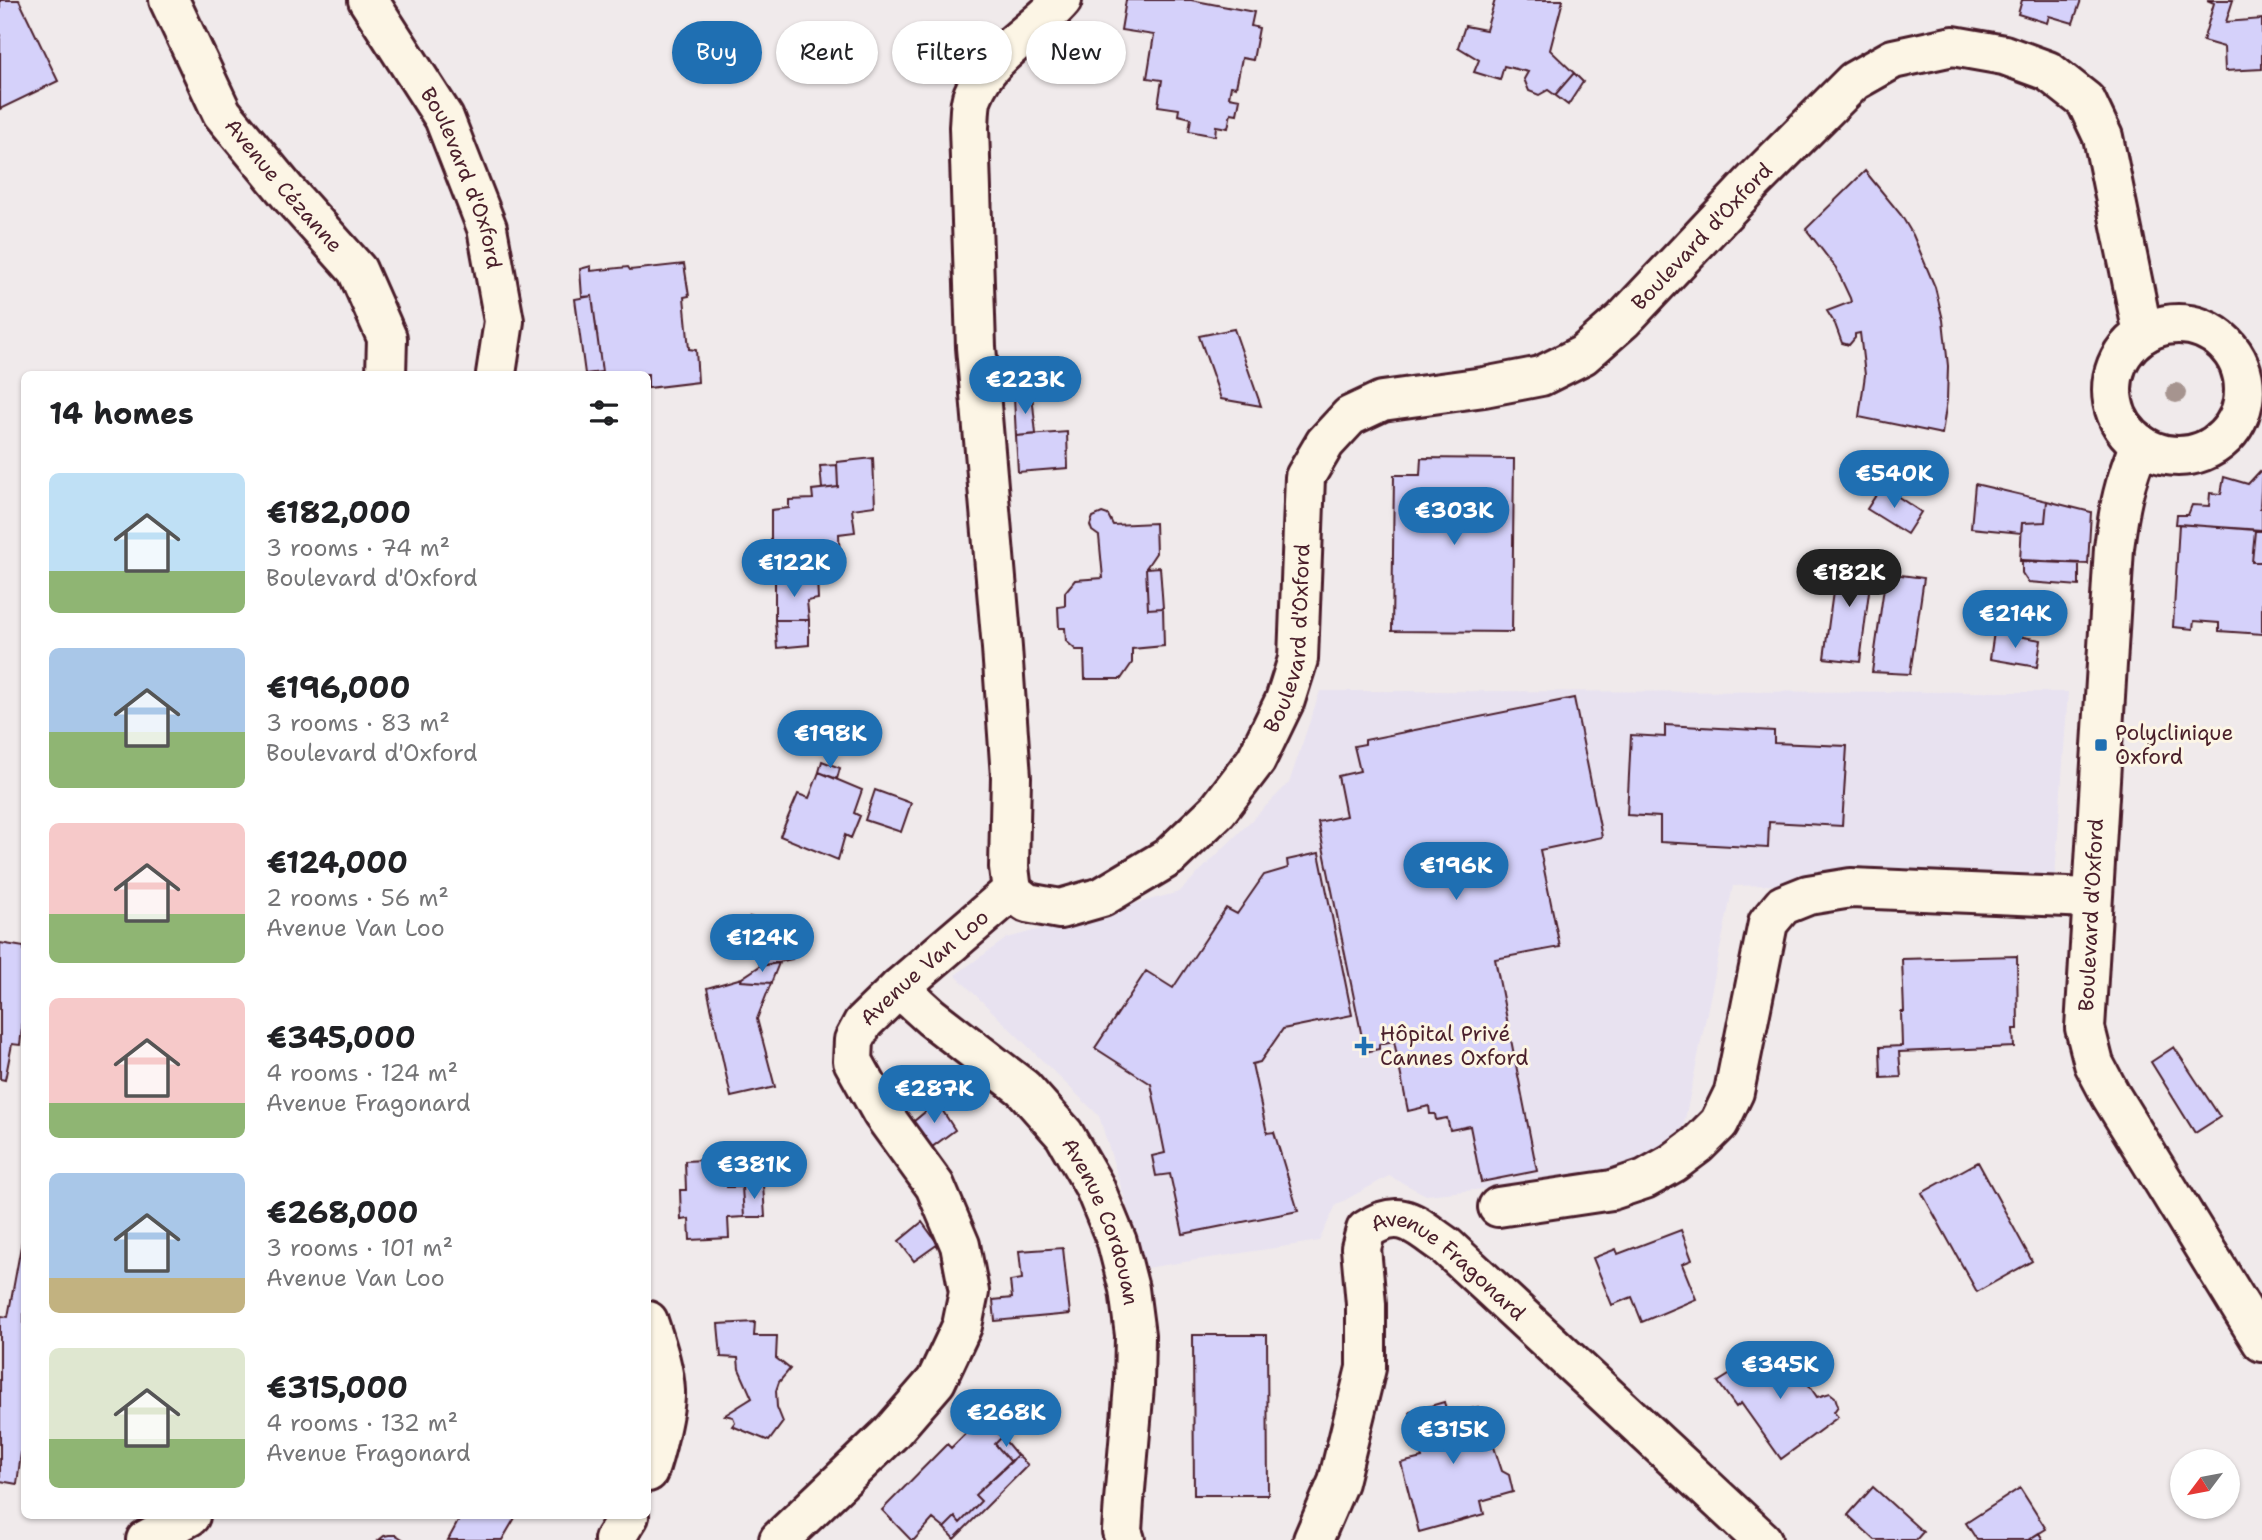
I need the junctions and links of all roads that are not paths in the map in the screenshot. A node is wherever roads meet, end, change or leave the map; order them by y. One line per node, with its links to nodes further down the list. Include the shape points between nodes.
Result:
1 (169, 0): 5 (street, Avenue Cézanne, via 222,113 357,270 387,338)
2 (368, 0): 6 (street, Boulevard d'Oxford, via 444,118 487,228 504,321)
3 (1062, 0): 9 (street, via 983,75 971,97 969,127 976,347 1011,777)
4 (2143, 334): 7 (street, via 2183,324 2203,329 2221,340); 8 (street, via 2126,348 2112,388 2124,429); 9 (street, Boulevard d'Oxford, via 2103,137 2085,101 2048,71 2004,55 1953,46 1893,59 1854,81 1623,320 1583,355 1541,376 1382,401 1350,416 1325,443 1305,477 1298,659 1285,701 1256,760 1218,810 1169,857 1101,897 1060,909 1027,903)
5 (386, 371)
6 (496, 371)
7 (2252, 372): 8 (street, via 2237,420 2223,438 2204,451 2183,456 2160,454)
8 (2140, 444): 10 (street, Boulevard d'Oxford, via 2119,507 2114,548)
9 (1012, 891): 11 (street, Avenue Van Loo)
10 (2092, 898): 12 (street, via 1851,888 1808,895 1783,905 1768,923 1734,1092 1719,1123 1681,1157 1645,1179 1612,1190); 14 (street, Boulevard d'Oxford, via 2085,1028 2094,1064)
11 (899, 988): 18 (street, Avenue Cordouan, via 1023,1088 1063,1134 1094,1186 1118,1242 1135,1335 1126,1467); 21 (street, Avenue Van Loo, via 863,1023 854,1040 853,1061 882,1113 935,1186 960,1245 969,1292 961,1326 936,1381 891,1433)
12 (1498, 1207)
13 (651, 1330): 15 (street, via 666,1392)
14 (2262, 1342)
15 (651, 1464)
16 (184, 1519): 19 (street)
17 (627, 1519): 20 (street)
18 (1114, 1537)
19 (146, 1540)
20 (614, 1540)
21 (779, 1540)
22 (1313, 1540): 23 (street, Avenue Fragonard, via 1338,1482 1366,1368 1361,1248 1366,1230 1380,1220 1396,1217 1446,1246)
23 (1762, 1540)

